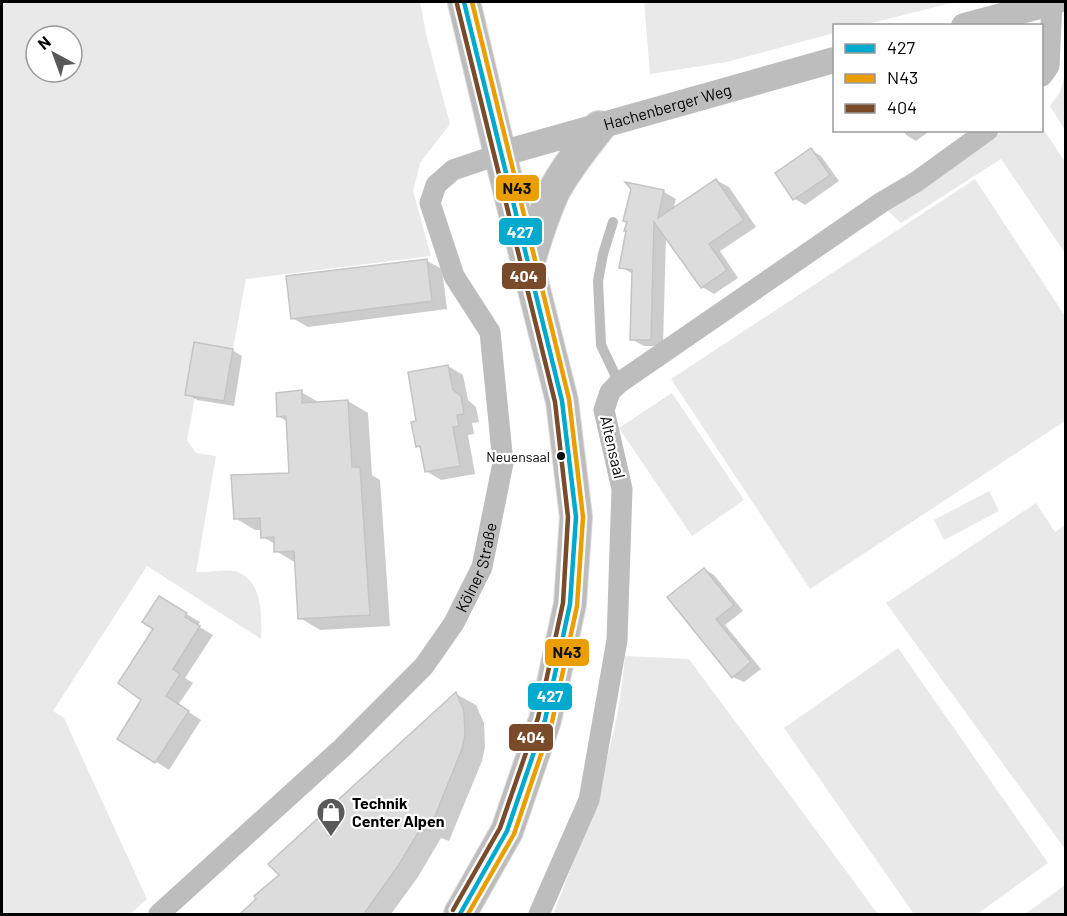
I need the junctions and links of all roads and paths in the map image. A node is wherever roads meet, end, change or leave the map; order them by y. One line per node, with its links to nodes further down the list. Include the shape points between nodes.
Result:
1 (464, 2): 8 (main road)
2 (1053, 2): 3 (street); 5 (street, via 1049,66)
3 (971, 24)
4 (833, 60): 6 (street, Hachenberger Weg)
5 (1043, 74)
6 (599, 127): 8 (street, Hachenberger Weg); 10 (main road, via 554,191)
7 (985, 132): 11 (street, Altensaal)
8 (500, 154): 10 (main road); 12 (street, Kölner Straße, via 453,170 436,185 430,203 454,276 490,332 502,463 482,567 454,623 424,666 342,748)
9 (613, 222): 11 (lane, via 603,254 599,292 601,345)
10 (528, 266): 13 (main road, via 562,401 576,517 570,604 545,720 507,831)
11 (619, 382): 14 (street, Altensaal, via 603,410 622,489 617,640 589,800)
12 (159, 915)
13 (460, 915)
14 (539, 915)

